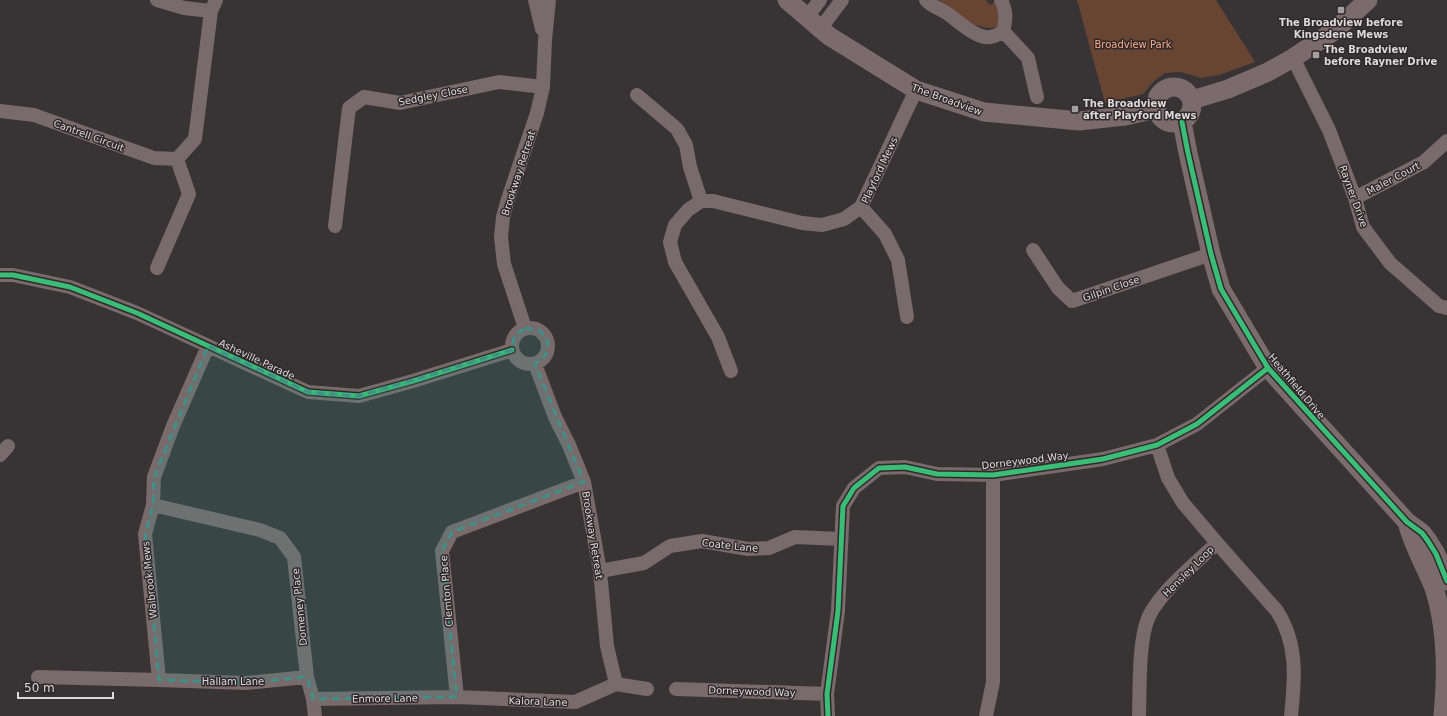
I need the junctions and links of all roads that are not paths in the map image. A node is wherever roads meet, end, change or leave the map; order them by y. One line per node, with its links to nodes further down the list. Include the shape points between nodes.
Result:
1 (157, 0): 10 (street, via 184,8)
2 (535, 0): 13 (street, Brookway Retreat)
3 (549, 0): 13 (street, Brookway Retreat)
4 (787, 0): 11 (street, The Broadview)
5 (820, 0): 11 (street)
6 (842, 0): 11 (street)
7 (926, 0): 12 (street, via 986,38)
8 (1000, 0): 12 (street, via 1006,19)
9 (1368, 0): 14 (street, via 1334,31)
10 (214, 5): 24 (street, via 195,138)
11 (814, 23): 16 (street, The Broadview, via 829,36)
12 (1003, 31): 18 (street, via 1028,58)
13 (545, 40): 15 (street, Brookway Retreat)
14 (1293, 58): 19 (street, via 1228,89); 25 (street, Rayner Drive, via 1329,130)
15 (543, 87): 28 (street, Sedgley Close, via 499,82 400,104 364,97 349,108); 35 (street, Brookway Retreat, via 537,113 508,199 501,237 504,264)
16 (916, 90): 20 (street, The Broadview, via 984,112 1079,121); 27 (street, Playford Mews)
17 (637, 95): 26 (street, via 677,129 686,145)
18 (1037, 97)
19 (1192, 100): 20 (street, via 1181,88 1167,88 1158,95); 22 (street, via 1191,112)
20 (1156, 110): 22 (street, via 1166,121)
21 (0, 111): 24 (street, Cantrell Circuit, via 34,115 154,158)
22 (1182, 122): 30 (street, Heathfield Drive)
23 (1447, 141): 25 (street, Maler Court, via 1424,162)
24 (177, 159): 31 (street, via 189,194)
25 (1356, 198): 33 (street, Rayner Drive, via 1363,227 1390,263 1439,306)
26 (701, 201): 27 (street, Playford Mews, via 713,201 802,223 822,225 844,219); 40 (street, via 688,210 675,225 670,242 675,262 718,337)
27 (861, 207): 34 (street, via 885,234 898,260)
28 (335, 226)
29 (1033, 250): 30 (street, Gilpin Close, via 1058,288 1072,301)
30 (1211, 254): 39 (street, Heathfield Drive, via 1221,288)
31 (157, 268)
32 (0, 275): 36 (street, Asheville Parade, via 13,275 70,287 137,312)
33 (1447, 308)
34 (907, 317)
35 (525, 328): 37 (street, via 514,336); 38 (street, via 539,330 548,341 546,355)
36 (208, 346): 37 (street, Asheville Parade, via 308,392 359,396); 44 (street, Walbrook Mews, via 172,426 154,477)
37 (512, 350): 38 (street, via 518,360)
38 (535, 364): 43 (street, Brookway Retreat)
39 (1268, 368): 41 (street, Dorneywood Way, via 1197,424); 45 (street, Heathfield Drive)
40 (731, 371)
41 (1157, 445): 42 (street, Dorneywood Way, via 1104,458); 47 (street, Hensley Loop, via 1168,478 1184,503)
42 (993, 475): 46 (street, Dorneywood Way, via 937,474 906,467 879,468 854,488 843,506); 62 (street, Dorneywood Way, via 993,675)
43 (584, 482): 48 (street, Brookway Retreat); 58 (street, Clemton Place, via 452,532 442,551)
44 (153, 505): 52 (street, Domeney Place, via 260,530 280,538 294,557); 53 (street, Walbrook Mews, via 145,534)
45 (1407, 522): 49 (street, Heathfield Drive, via 1428,541); 50 (street, Heathfield Drive, via 1411,538 1433,587)
46 (841, 539): 48 (street, Coate Lane, via 795,537 769,548 748,548 702,541 670,546 644,563); 57 (street, Dorneywood Way, via 838,611)
47 (1217, 543): 63 (street, Hensley Loop, via 1162,596 1149,617 1142,648); 64 (street, Hensley Loop, via 1277,611 1289,633 1294,653)
48 (600, 571): 54 (street, Brookway Retreat, via 607,646)
49 (1447, 582)
50 (1445, 633): 65 (street, Heathfield Drive, via 1447,669)
51 (38, 677): 53 (street)
52 (307, 677): 53 (street, Hallam Lane, via 246,683); 59 (street, Domeney Place)
53 (159, 680)
54 (616, 684): 55 (street); 58 (street, Kalora Lane, via 575,702)
55 (647, 689)
56 (676, 689): 57 (street, Dorneywood Way)
57 (827, 694): 61 (street, Dorneywood Way)
58 (457, 697): 59 (street, Enmore Lane)
59 (313, 699): 60 (street, Domeney Place)
60 (315, 716)
61 (828, 716)
62 (986, 716)
63 (1139, 716)
64 (1291, 716)
65 (1443, 716)

